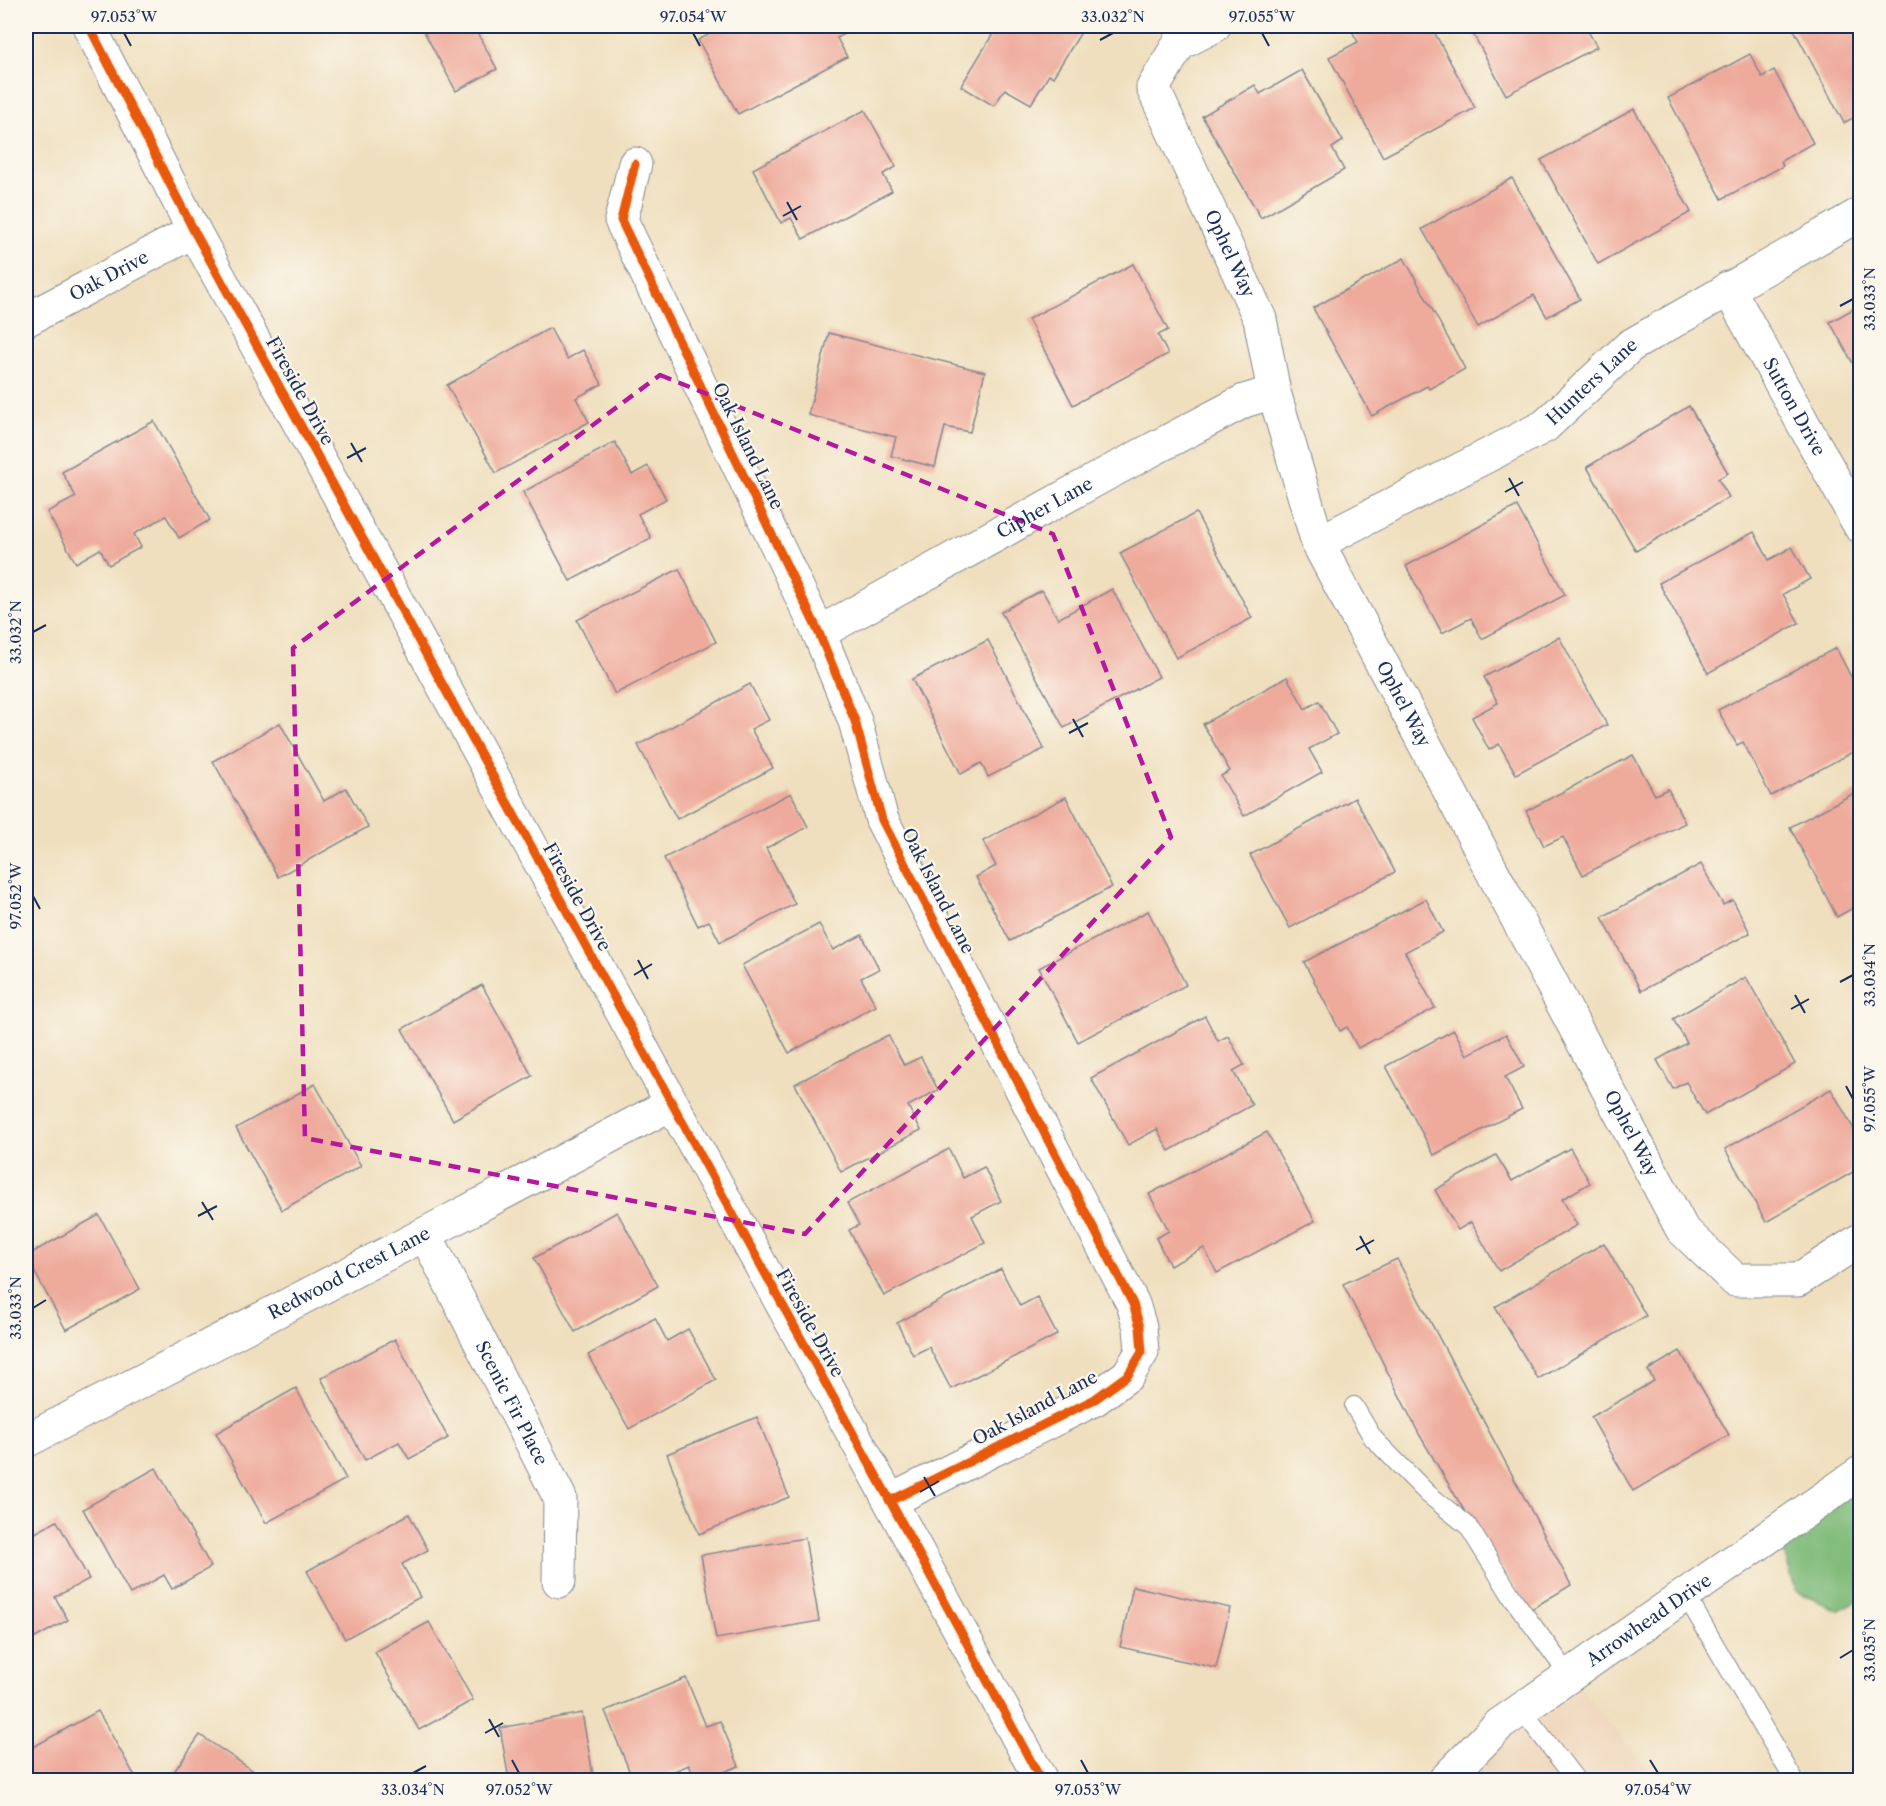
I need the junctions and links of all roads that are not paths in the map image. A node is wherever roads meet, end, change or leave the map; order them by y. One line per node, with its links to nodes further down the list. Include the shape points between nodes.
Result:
1 (89, 26): 5 (street, Fireside Drive)
2 (1214, 26): 8 (street, Ophel Way, via 1179,44 1153,88 1260,319)
3 (635, 164): 11 (street, Oak Island Lane, via 621,220)
4 (1860, 214): 6 (street, Hunters Lane)
5 (194, 231): 7 (street, Oak Drive); 12 (street, Fireside Drive)
6 (1728, 288): 9 (street, Sutton Drive); 10 (street, Hunters Lane, via 1630,346 1545,426)
7 (26, 320)
8 (1274, 392): 10 (street, Ophel Way); 11 (street, Cipher Lane, via 1244,401 1180,434)
9 (1860, 526)
10 (1318, 543): 14 (street, Ophel Way, via 1682,1228 1735,1280 1798,1280)
11 (819, 633): 18 (street, Oak Island Lane, via 855,721 882,820 1133,1304 1140,1327 1142,1352 1128,1375 1095,1399)
12 (671, 1104): 13 (street, Redwood Crest Lane); 18 (street, Fireside Drive)
13 (425, 1234): 16 (street, Redwood Crest Lane); 19 (street, Scenic Fir Place, via 560,1498)
14 (1860, 1240)
15 (1354, 1406): 21 (lane, via 1373,1438 1428,1494 1468,1526 1514,1600)
16 (26, 1441)
17 (1860, 1473): 20 (street, Arrowhead Drive)
18 (890, 1501): 23 (street, Fireside Drive)
19 (559, 1581)
20 (1685, 1594): 21 (street, Arrowhead Drive); 26 (lane)
21 (1569, 1675): 22 (street, Arrowhead Drive)
22 (1521, 1709): 24 (street, Arrowhead Drive, via 1499,1725); 25 (lane)
23 (1041, 1780)
24 (1445, 1780)
25 (1576, 1780)
26 (1794, 1780)

